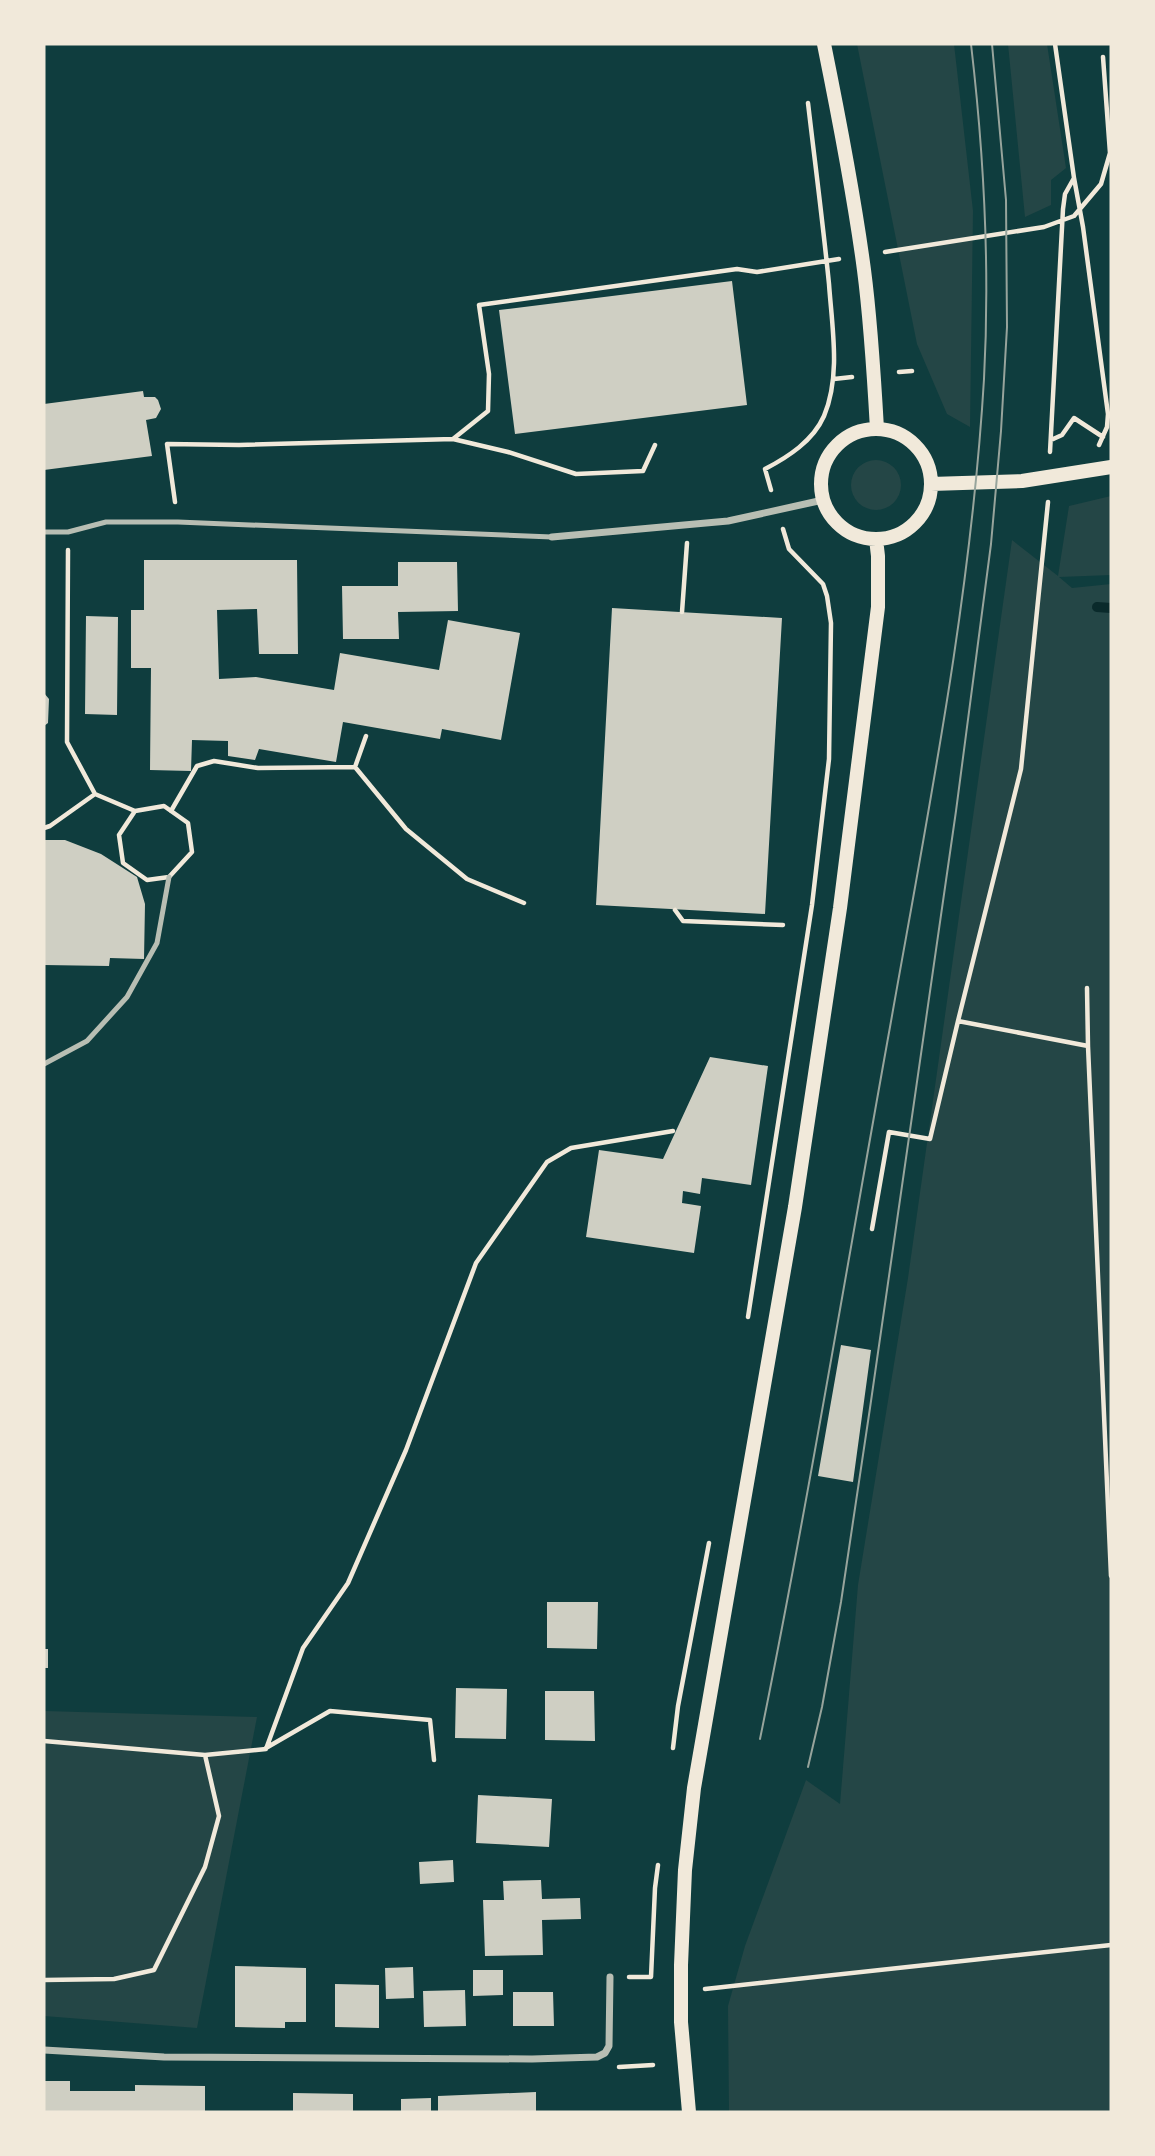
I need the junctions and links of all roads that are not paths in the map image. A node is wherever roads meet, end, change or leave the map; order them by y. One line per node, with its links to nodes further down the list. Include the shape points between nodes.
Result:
1 (824, 44): 2 (main road, via 864,269)
2 (877, 429): 4 (main road, via 896,433 919,449); 5 (main road, via 857,432 833,451 824,469)
3 (1111, 467): 4 (main road, via 1022,481)
4 (931, 485): 8 (main road, via 928,504 918,520 894,536)
5 (823, 500): 7 (street, via 728,521); 8 (main road, via 847,531)
6 (44, 532): 7 (lane, via 68,532 106,522 178,522)
7 (552, 537)
8 (876, 539): 13 (main road, via 878,607 838,922 694,1788 681,1965)
9 (169, 877): 10 (lane, via 157,943 127,997 87,1041)
10 (44, 1064)
11 (610, 1977): 12 (street, via 609,2046 605,2053 592,2057 164,2057)
12 (44, 2050)
13 (689, 2112)

